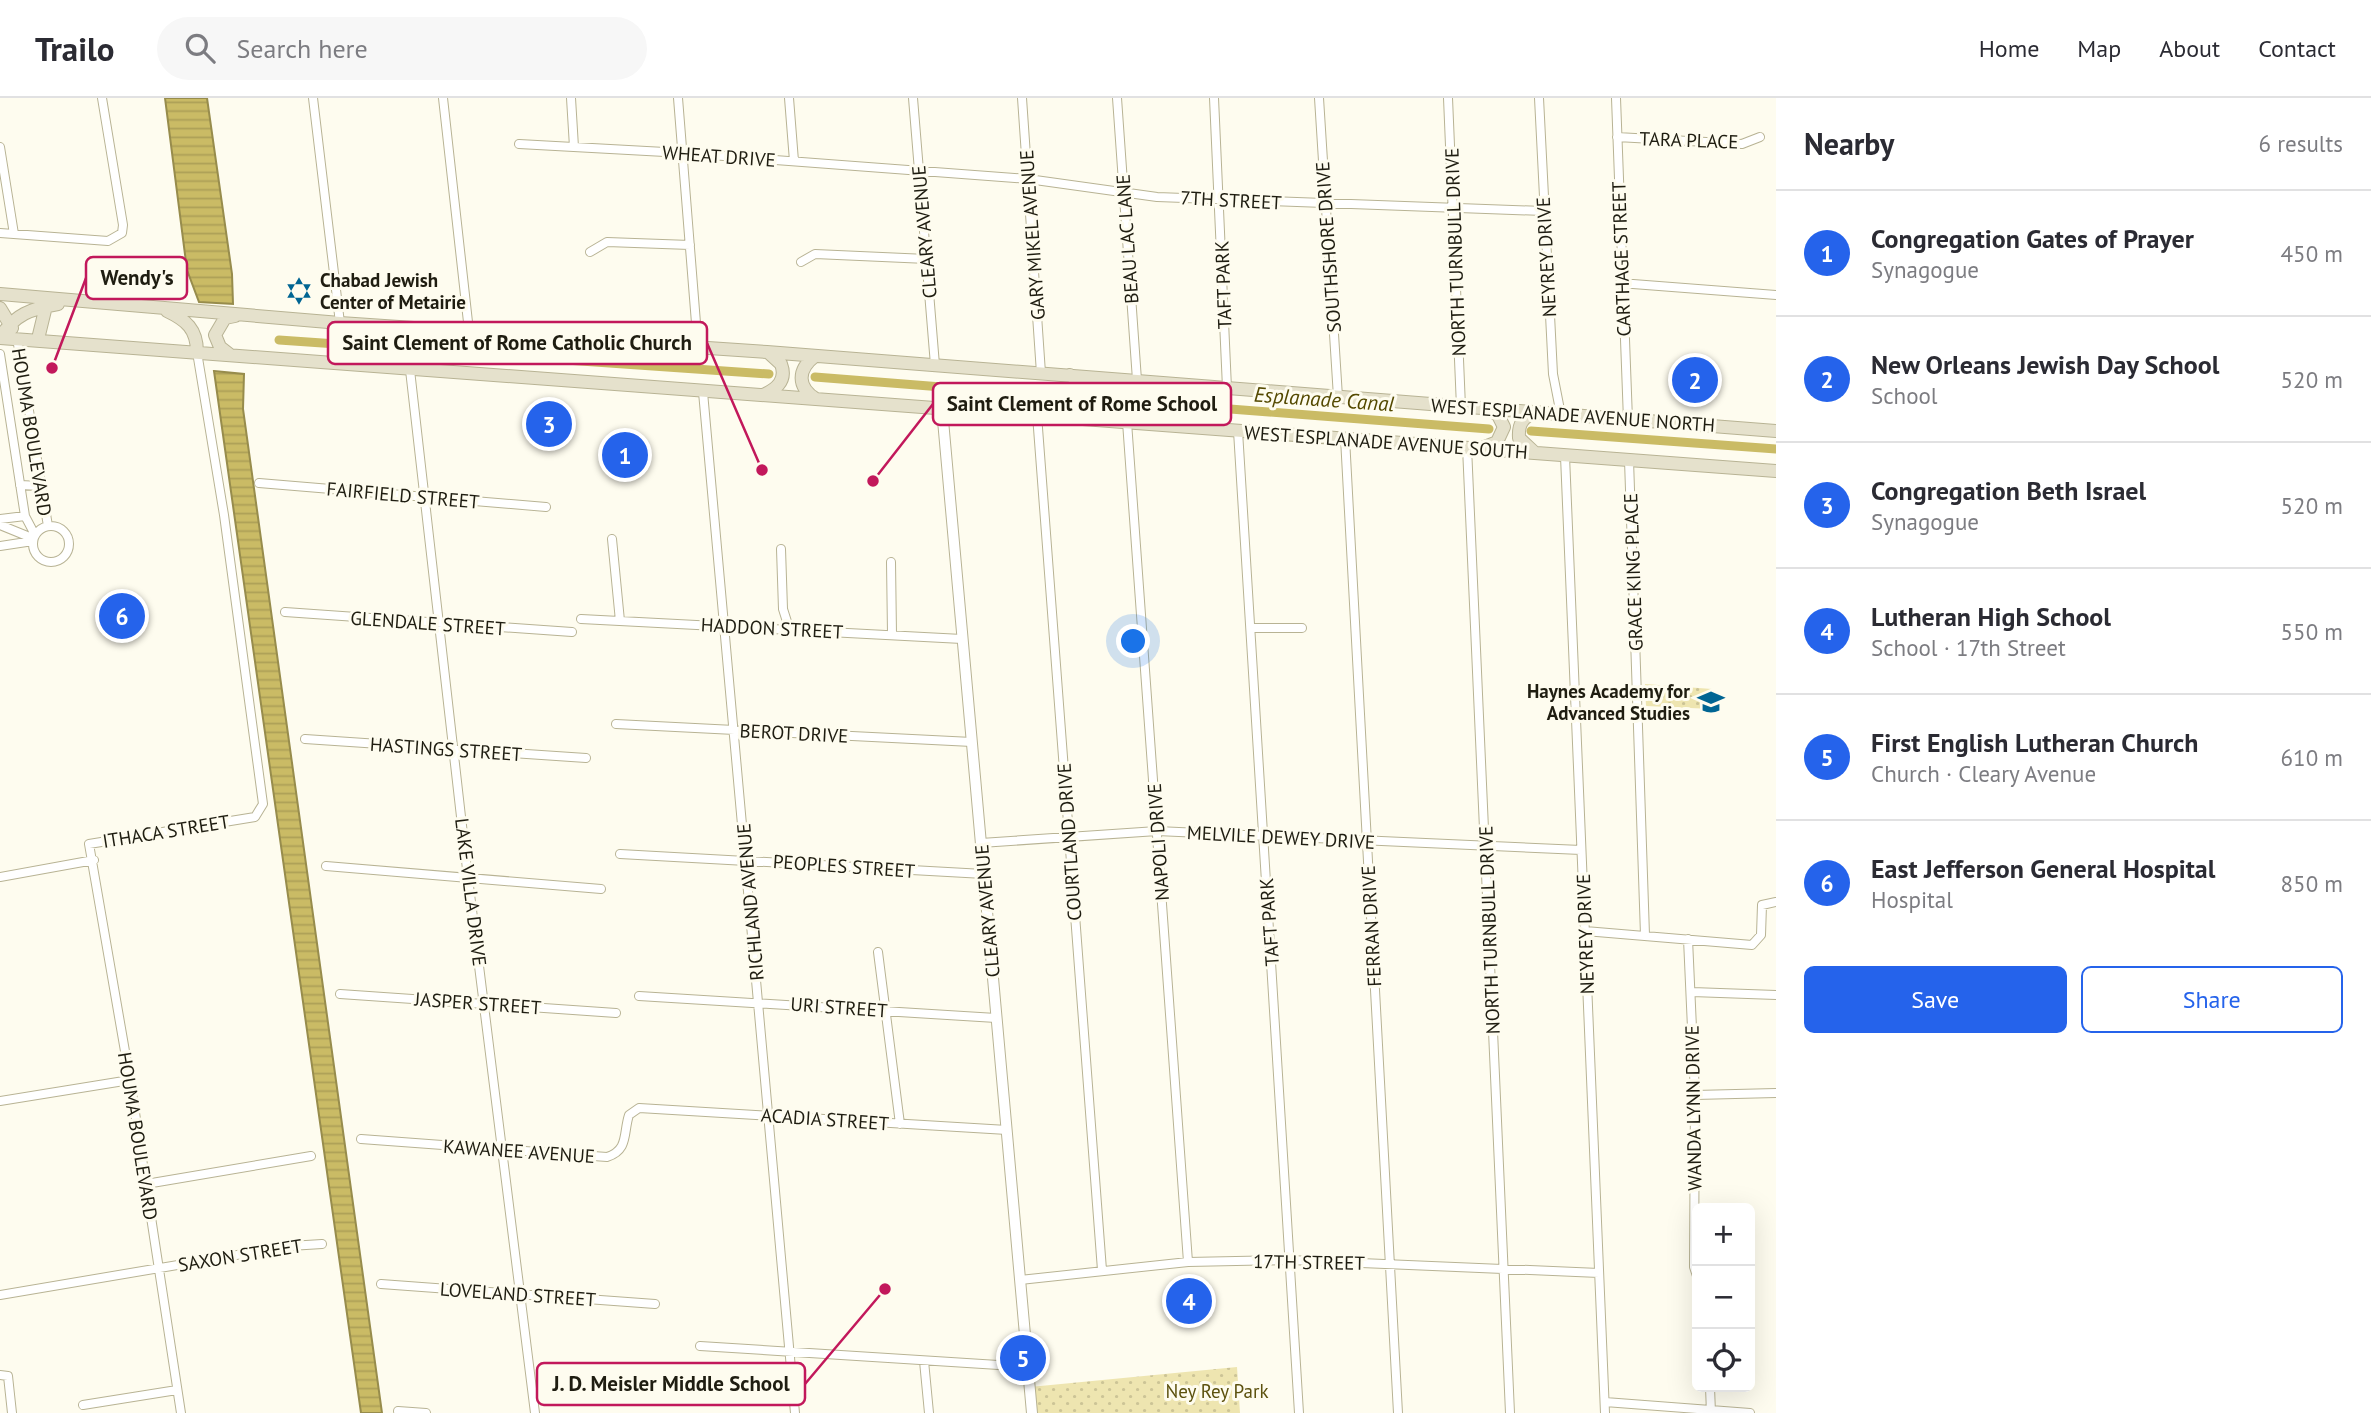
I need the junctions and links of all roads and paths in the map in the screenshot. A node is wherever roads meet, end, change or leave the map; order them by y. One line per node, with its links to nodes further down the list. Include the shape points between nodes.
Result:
1 (103, 98): 30 (street, via 123,225 116,239)
2 (313, 98): 44 (street)
3 (443, 98): 45 (street)
4 (571, 98): 19 (street)
5 (678, 98): 20 (street)
6 (789, 98): 21 (street)
7 (913, 98): 22 (street, CLEARY AVENUE)
8 (1022, 98): 23 (street, GARY MIKEL AVENUE)
9 (1117, 98): 24 (street, BEAU LAC LANE)
10 (1214, 98): 25 (street, TAFT PARK)
11 (1319, 98): 26 (street, SOUTHSHORE DRIVE)
12 (1448, 98): 27 (street, NORTH TURNBULL DRIVE)
13 (1539, 98): 28 (street, NEYREY DRIVE)
14 (1616, 98): 15 (street, CARTHAGE STREET)
15 (1617, 136): 16 (street, TARA PLACE, via 1742,144); 35 (street, CARTHAGE STREET)
16 (1760, 137)
17 (519, 145): 19 (street, WHEAT DRIVE)
18 (0, 147): 30 (street)
19 (574, 147): 20 (street, WHEAT DRIVE)
20 (683, 153): 21 (street, WHEAT DRIVE); 31 (street)
21 (794, 161): 22 (street, WHEAT DRIVE)
22 (919, 171): 23 (street, 7TH STREET); 33 (street, CLEARY AVENUE)
23 (1028, 179): 24 (street, 7TH STREET); 57 (street, GARY MIKEL AVENUE)
24 (1123, 192): 25 (street, 7TH STREET); 60 (street, BEAU LAC LANE)
25 (1219, 200): 26 (street, 7TH STREET); 61 (street, TAFT PARK)
26 (1325, 205): 27 (street, 7TH STREET); 64 (street, SOUTHSHORE DRIVE)
27 (1453, 209): 28 (street, 7TH STREET); 66 (street, NORTH TURNBULL DRIVE)
28 (1543, 211): 71 (street, NEYREY DRIVE, via 1553,374)
29 (0, 233): 30 (street)
30 (14, 234)
31 (690, 245): 32 (street, via 607,242); 49 (street)
32 (590, 252)
33 (926, 259): 34 (street, via 815,254); 55 (street, CLEARY AVENUE)
34 (801, 262)
35 (1620, 283): 37 (street); 73 (street, CARTHAGE STREET)
36 (0, 294): 38 (main road, WEST ESPLANADE AVENUE NORTH)
37 (1776, 295)
38 (75, 300): 39 (main road); 41 (main road, WEST ESPLANADE AVENUE NORTH)
39 (46, 306): 43 (main road, via 24,312); 48 (main road)
40 (0, 308): 43 (main road)
41 (160, 308): 42 (main road, WEST ESPLANADE AVENUE NORTH); 50 (main road, via 187,323 197,339)
42 (239, 315): 44 (main road, WEST ESPLANADE AVENUE NORTH); 53 (main road, via 225,318 215,335 220,347)
43 (10, 323): 46 (main road); 47 (main road)
44 (340, 323): 45 (main road, WEST ESPLANADE AVENUE NORTH)
45 (470, 331): 49 (main road, WEST ESPLANADE AVENUE NORTH)
46 (0, 338): 47 (main road, WEST ESPLANADE AVENUE SOUTH)
47 (17, 338): 48 (main road, WEST ESPLANADE AVENUE SOUTH); 86 (street, HOUMA BOULEVARD)
48 (38, 340): 50 (main road, WEST ESPLANADE AVENUE SOUTH)
49 (698, 348): 51 (main road, WEST ESPLANADE AVENUE NORTH)
50 (197, 352): 53 (main road, WEST ESPLANADE AVENUE SOUTH); 122 (street, ITHACA STREET, via 263,804 255,817 89,844)
51 (767, 352): 54 (main road, WEST ESPLANADE AVENUE NORTH); 63 (main road, via 781,364 783,378)
52 (0, 354): 85 (street, HOUMA BOULEVARD)
53 (237, 355): 56 (main road, WEST ESPLANADE AVENUE SOUTH)
54 (815, 356): 55 (main road, WEST ESPLANADE AVENUE NORTH); 65 (main road, via 801,376 803,387)
55 (935, 365): 57 (main road, WEST ESPLANADE AVENUE NORTH)
56 (411, 370): 62 (main road, WEST ESPLANADE AVENUE SOUTH); 87 (street, LAKE VILLA DRIVE)
57 (1041, 373): 58 (main road, WEST ESPLANADE AVENUE NORTH)
58 (1070, 375): 59 (main road, WEST ESPLANADE AVENUE NORTH); 72 (main road, via 1085,395 1079,411)
59 (1123, 379): 60 (main road, WEST ESPLANADE AVENUE NORTH); 74 (main road, via 1107,385 1100,401 1106,414)
60 (1137, 380): 61 (main road, WEST ESPLANADE AVENUE NORTH)
61 (1227, 388): 64 (main road, WEST ESPLANADE AVENUE NORTH)
62 (703, 392): 63 (main road, WEST ESPLANADE AVENUE SOUTH); 101 (street, RICHLAND AVENUE)
63 (763, 396): 65 (main road, WEST ESPLANADE AVENUE SOUTH)
64 (1338, 397): 66 (main road, WEST ESPLANADE AVENUE NORTH)
65 (816, 399): 67 (main road, WEST ESPLANADE AVENUE SOUTH)
66 (1461, 407): 68 (main road, WEST ESPLANADE AVENUE NORTH)
67 (942, 409): 70 (main road, WEST ESPLANADE AVENUE SOUTH); 107 (street, CLEARY AVENUE)
68 (1487, 409): 69 (main road, WEST ESPLANADE AVENUE NORTH); 79 (main road, via 1498,415 1504,427 1496,442)
69 (1535, 412): 71 (main road, WEST ESPLANADE AVENUE NORTH); 80 (main road, via 1524,418 1518,430 1524,445)
70 (1037, 415): 72 (main road, WEST ESPLANADE AVENUE SOUTH); 115 (street, COURTLAND DRIVE)
71 (1561, 415): 73 (main road, WEST ESPLANADE AVENUE NORTH)
72 (1064, 417): 74 (main road, WEST ESPLANADE AVENUE SOUTH)
73 (1628, 420): 76 (main road, WEST ESPLANADE AVENUE NORTH)
74 (1122, 422): 75 (main road, WEST ESPLANADE AVENUE SOUTH); 114 (street, NAPOLI DRIVE)
75 (1238, 430): 77 (main road, WEST ESPLANADE AVENUE SOUTH); 103 (street, TAFT PARK)
76 (1776, 431)
77 (1345, 438): 78 (main road, WEST ESPLANADE AVENUE SOUTH); 117 (street, FERRAN DRIVE)
78 (1467, 447): 79 (main road, WEST ESPLANADE AVENUE SOUTH); 119 (street, NORTH TURNBULL DRIVE)
79 (1482, 449): 80 (main road, WEST ESPLANADE AVENUE SOUTH)
80 (1535, 453): 81 (main road, WEST ESPLANADE AVENUE SOUTH)
81 (1565, 456): 82 (main road, WEST ESPLANADE AVENUE SOUTH); 120 (street, NEYREY DRIVE)
82 (1629, 460): 83 (main road, WEST ESPLANADE AVENUE SOUTH); 131 (street, GRACE KING PLACE)
83 (1776, 471)
84 (259, 483): 87 (street, FAIRFIELD STREET)
85 (20, 485): 86 (street); 89 (street, HOUMA BOULEVARD)
86 (41, 486): 91 (street, HOUMA BOULEVARD)
87 (424, 497): 88 (street, FAIRFIELD STREET); 100 (street, LAKE VILLA DRIVE)
88 (546, 507)
89 (25, 516): 90 (street); 92 (street, HOUMA BOULEVARD)
90 (0, 522): 92 (street)
91 (48, 526): 92 (street); 92 (street, via 67,535 70,542 61,560 47,562 36,554)
92 (33, 538): 94 (street)
93 (612, 539): 99 (street)
94 (0, 546)
95 (781, 549): 102 (street, via 783,609)
96 (891, 562): 106 (street)
97 (285, 612): 100 (street, GLENDALE STREET)
98 (581, 619): 99 (street, HADDON STREET)
99 (620, 621): 101 (street, HADDON STREET)
100 (440, 624): 105 (street, GLENDALE STREET); 112 (street, LAKE VILLA DRIVE)
101 (725, 624): 102 (street, HADDON STREET); 109 (street, RICHLAND AVENUE)
102 (789, 628): 106 (street, HADDON STREET)
103 (1251, 628): 104 (street); 116 (street, TAFT PARK)
104 (1302, 628)
105 (572, 632)
106 (892, 634): 107 (street, HADDON STREET)
107 (962, 639): 111 (street, CLEARY AVENUE)
108 (616, 724): 109 (street, BEROT DRIVE)
109 (734, 730): 111 (street, BEROT DRIVE); 123 (street, RICHLAND AVENUE)
110 (305, 739): 112 (street, HASTINGS STREET)
111 (972, 742): 118 (street, CLEARY AVENUE)
112 (455, 749): 113 (street, HASTINGS STREET); 127 (street, LAKE VILLA DRIVE)
113 (586, 758)
114 (1157, 831): 115 (street, MELVILE DEWEY DRIVE); 116 (street, MELVILE DEWEY DRIVE); 157 (street, NAPOLI DRIVE)
115 (1068, 836): 118 (street, MELVILE DEWEY DRIVE); 161 (street, COURTLAND DRIVE)
116 (1264, 838): 117 (street, MELVILE DEWEY DRIVE); 156 (street, TAFT PARK)
117 (1367, 841): 119 (street, MELVILE DEWEY DRIVE); 158 (street, FERRAN DRIVE)
118 (981, 844): 125 (street, CLEARY AVENUE)
119 (1486, 846): 120 (street, MELVILE DEWEY DRIVE); 162 (street, NORTH TURNBULL DRIVE)
120 (1581, 850): 130 (street, NEYREY DRIVE)
121 (620, 854): 123 (street, PEOPLES STREET)
122 (93, 860): 126 (street, ITHACA STREET); 143 (street, HOUMA BOULEVARD)
123 (746, 860): 125 (street, PEOPLES STREET); 138 (street, RICHLAND AVENUE)
124 (326, 866): 127 (street)
125 (984, 874): 142 (street, CLEARY AVENUE)
126 (0, 877)
127 (468, 877): 128 (street); 139 (street, LAKE VILLA DRIVE)
128 (601, 889)
129 (1776, 902): 132 (street, via 1762,905 1761,935 1752,945)
130 (1585, 931): 131 (street); 163 (street, NEYREY DRIVE)
131 (1645, 935): 132 (street)
132 (1688, 939): 134 (street, WANDA LYNN DRIVE)
133 (878, 952): 140 (street)
134 (1692, 992): 136 (street); 145 (street, WANDA LYNN DRIVE)
135 (340, 994): 139 (street, JASPER STREET)
136 (1776, 995)
137 (639, 996): 138 (street, URI STREET)
138 (758, 1002): 140 (street, URI STREET); 148 (street, RICHLAND AVENUE)
139 (486, 1004): 141 (street, JASPER STREET); 152 (street, LAKE VILLA DRIVE)
140 (885, 1010): 142 (street, URI STREET); 149 (street)
141 (616, 1013)
142 (996, 1018): 150 (street, CLEARY AVENUE)
143 (130, 1080): 146 (street); 154 (street, HOUMA BOULEVARD)
144 (1776, 1093): 145 (street)
145 (1695, 1095): 159 (street, WANDA LYNN DRIVE)
146 (0, 1101)
147 (643, 1108): 148 (street, ACADIA STREET); 152 (street, KAWANEE AVENUE, via 629,1115 626,1141 616,1154 607,1157)
148 (769, 1116): 149 (street, ACADIA STREET); 170 (street, RICHLAND AVENUE)
149 (900, 1124): 150 (street, ACADIA STREET)
150 (1007, 1130): 164 (street, CLEARY AVENUE)
151 (361, 1139): 152 (street, KAWANEE AVENUE)
152 (503, 1150): 166 (street, LAKE VILLA DRIVE)
153 (311, 1156): 154 (street)
154 (146, 1184): 160 (street, HOUMA BOULEVARD)
155 (322, 1244): 160 (street, SAXON STREET)
156 (1290, 1260): 157 (street, 17TH STREET); 158 (street, 17TH STREET); 187 (street, TAFT PARK)
157 (1188, 1262): 161 (street, 17TH STREET)
158 (1390, 1264): 162 (street, 17TH STREET); 188 (street, FERRAN DRIVE)
159 (1694, 1266)
160 (159, 1268): 167 (street); 174 (street, HOUMA BOULEVARD)
161 (1102, 1270): 164 (street, 17TH STREET)
162 (1504, 1271): 163 (street, 17TH STREET); 189 (street, NORTH TURNBULL DRIVE)
163 (1599, 1273): 176 (street, NEYREY DRIVE)
164 (1020, 1280): 172 (street, CLEARY AVENUE)
165 (381, 1284): 166 (street, LOVELAND STREET)
166 (521, 1294): 168 (street, LOVELAND STREET); 183 (street, LAKE VILLA DRIVE)
167 (0, 1295)
168 (655, 1304)
169 (700, 1346): 170 (street)
170 (789, 1353): 171 (street); 184 (street, RICHLAND AVENUE)
171 (924, 1361): 172 (street); 185 (street)
172 (1028, 1367): 186 (street, CLEARY AVENUE)
173 (4, 1376): 180 (street)
174 (177, 1390): 177 (street); 181 (street, HOUMA BOULEVARD)
175 (1710, 1392): 179 (street)
176 (1605, 1402): 179 (street); 190 (street, NEYREY DRIVE)
177 (83, 1405)
178 (398, 1411): 182 (street)
179 (1711, 1412): 191 (street)
180 (12, 1413)
181 (181, 1413)
182 (426, 1413)
183 (535, 1413)
184 (795, 1413)
185 (929, 1413)
186 (1032, 1413)
187 (1299, 1413)
188 (1398, 1413)
189 (1510, 1413)
190 (1605, 1413)
191 (1750, 1413)

